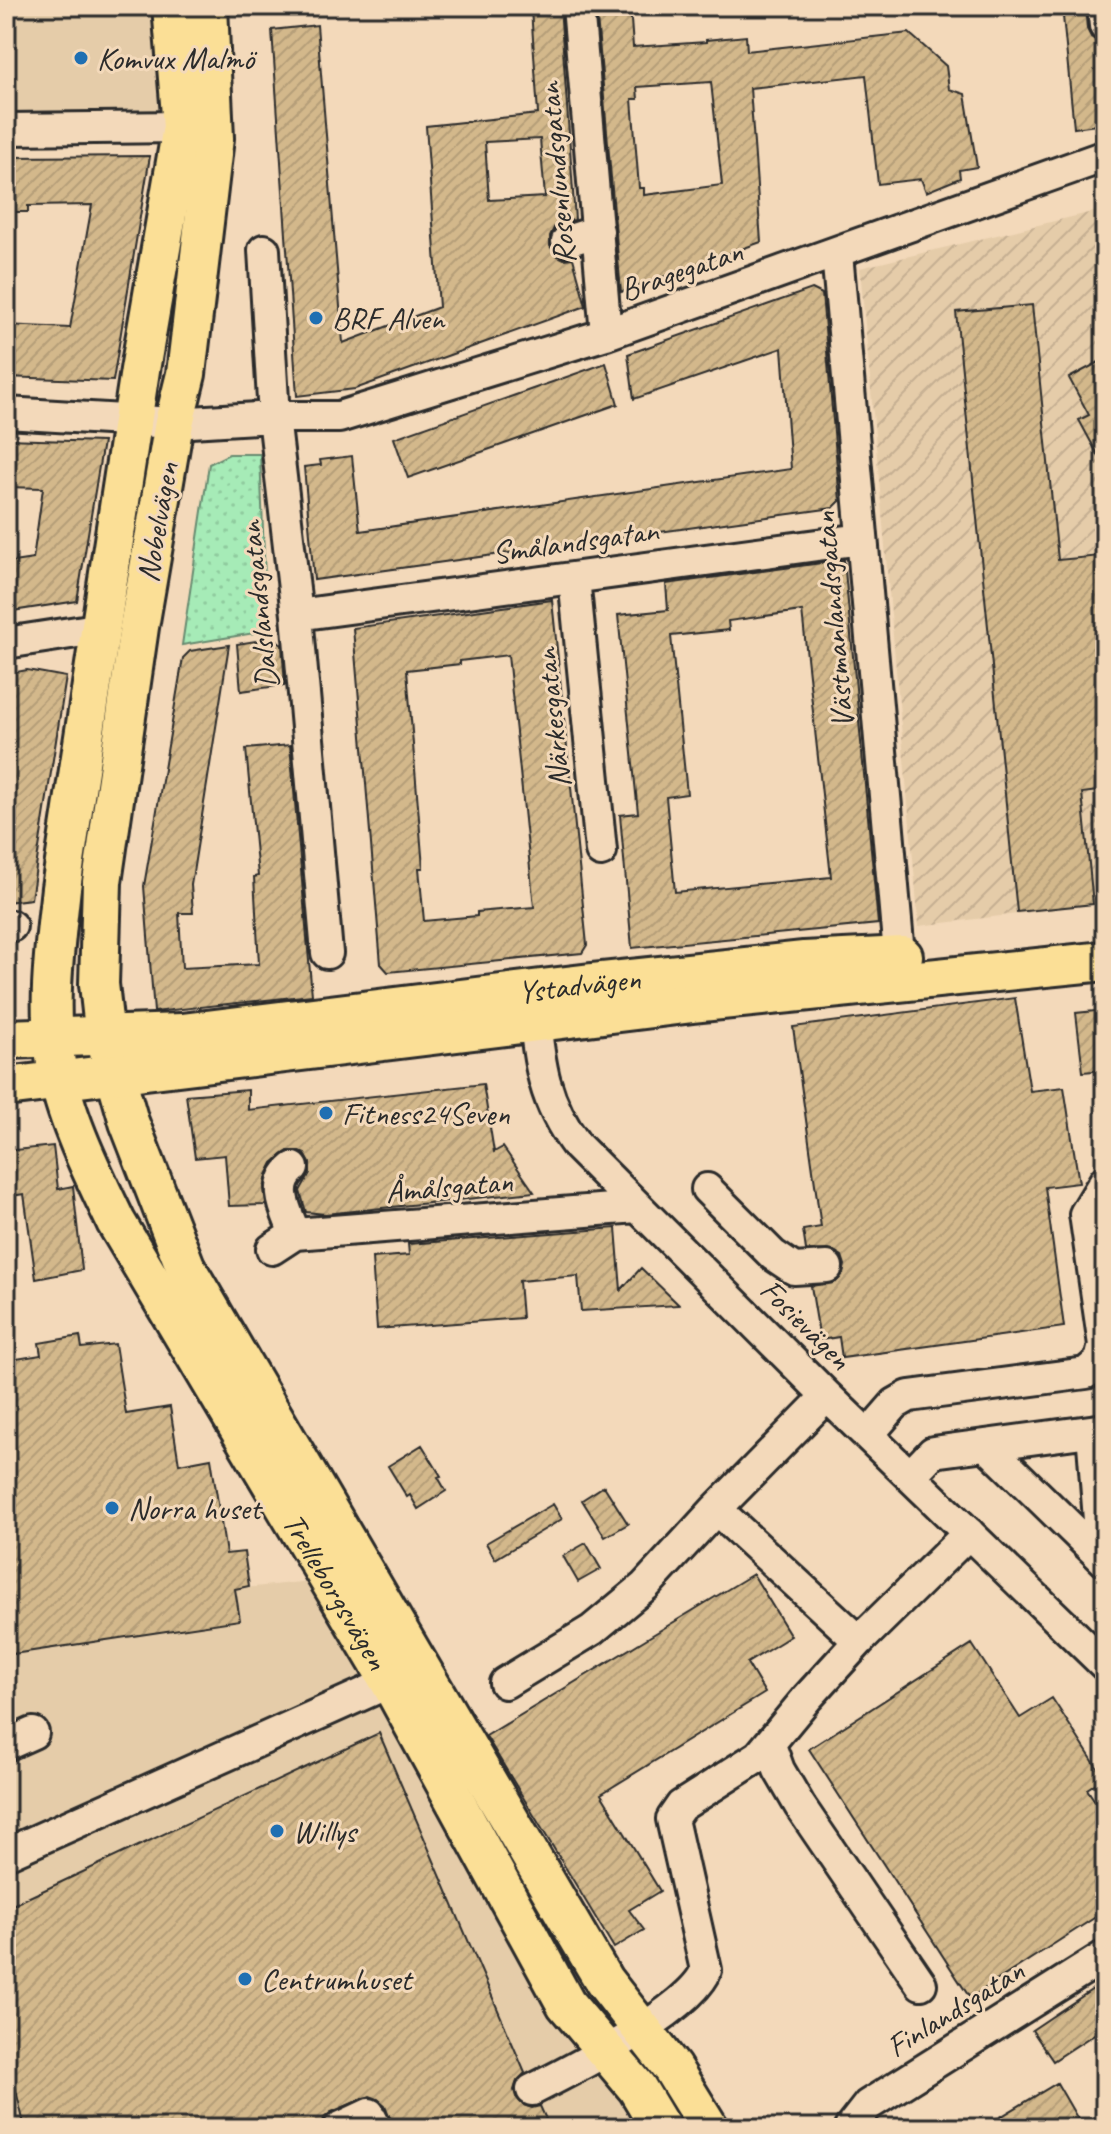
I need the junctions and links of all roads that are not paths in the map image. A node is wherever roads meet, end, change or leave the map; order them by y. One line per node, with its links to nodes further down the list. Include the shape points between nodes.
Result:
1 (172, 6): 6 (main road, Nobelvägen)
2 (208, 6): 17 (main road, Nobelvägen, via 214,138 186,374)
3 (578, 6): 9 (street, Rosenlundsgatan)
4 (1103, 6): 5 (street)
5 (1105, 26)
6 (182, 127): 7 (street); 16 (main road, Nobelvägen)
7 (6, 129)
8 (1105, 156): 12 (street, Bragegatan)
9 (598, 231): 10 (street); 13 (street, Rosenlundsgatan)
10 (567, 241)
11 (264, 250): 15 (street, Dalslandsgatan)
12 (837, 253): 13 (street, Bragegatan); 18 (street, Västmanlandsgatan)
13 (606, 334): 15 (street, Bragegatan, via 339,417)
14 (6, 413): 16 (street, Bragegatan)
15 (274, 417): 17 (street, Bragegatan); 20 (street, Dalslandsgatan)
16 (133, 421): 17 (street, Bragegatan); 21 (main road, Nobelvägen)
17 (174, 423): 31 (main road, Nobelvägen, via 102,882 99,984)
18 (862, 539): 19 (street, Smålandsgatan); 27 (street, Västmanlandsgatan)
19 (574, 578): 20 (street, Smålandsgatan); 23 (street, Närkesgatan)
20 (297, 615): 25 (street, Dalslandsgatan)
21 (103, 628): 22 (street); 29 (main road, Nobelvägen, via 61,888 51,973)
22 (6, 643)
23 (601, 851)
24 (1105, 939): 27 (main road, Ystadvägen)
25 (327, 953)
26 (1105, 961): 27 (main road, Ystadvägen)
27 (901, 968): 28 (main road, Ystadvägen, via 693,1003)
28 (534, 1007): 31 (main road, Ystadvägen, via 197,1032); 37 (street, Fosievägen, via 547,1093 560,1124)
29 (52, 1036): 30 (main road, Ystadvägen); 31 (main road, Ystadvägen); 32 (main road, Trelleborgsvägen)
30 (6, 1039)
31 (111, 1055): 32 (main road, Ystadvägen); 55 (main road, Trelleborgsvägen, via 129,1122 185,1266 604,1981)
32 (59, 1079): 33 (main road, Ystadvägen); 49 (main road, Trelleborgsvägen, via 116,1222)
33 (6, 1087)
34 (293, 1168): 37 (street, Åmålsgatan, via 281,1183 284,1242)
35 (1105, 1181): 41 (street, via 1085,1214 1104,1345 1100,1361 1086,1373 909,1396)
36 (707, 1189): 38 (street, via 794,1269)
37 (637, 1207): 39 (street, Fosievägen)
38 (827, 1267)
39 (827, 1396): 41 (street, Fosievägen); 44 (street)
40 (1099, 1430): 42 (street); 46 (street)
41 (868, 1435): 43 (street, Fosievägen)
42 (986, 1445): 43 (street, via 933,1452); 46 (street)
43 (910, 1476): 45 (street, Fosievägen)
44 (716, 1509): 47 (street); 50 (street, via 645,1586 592,1630)
45 (969, 1533): 47 (street); 48 (street, Fosievägen)
46 (1103, 1559)
47 (859, 1641): 51 (street)
48 (1105, 1665)
49 (390, 1682): 52 (street); 56 (main road, Trelleborgsvägen, via 566,2004)
50 (505, 1683)
51 (770, 1745): 54 (street, via 800,1806); 55 (street, via 681,1806 672,1819 706,1970 696,1988)
52 (6, 1854)
53 (1105, 1956): 62 (street, Finlandsgatan, via 868,2105)
54 (921, 1984)
55 (640, 2028): 56 (street); 61 (main road, Trelleborgsvägen)
56 (605, 2051): 57 (street); 60 (main road, Trelleborgsvägen, via 637,2088)
57 (532, 2090)
58 (339, 2128): 59 (street, via 369,2114)
59 (376, 2128)
60 (661, 2128)
61 (709, 2128)
62 (850, 2128)

